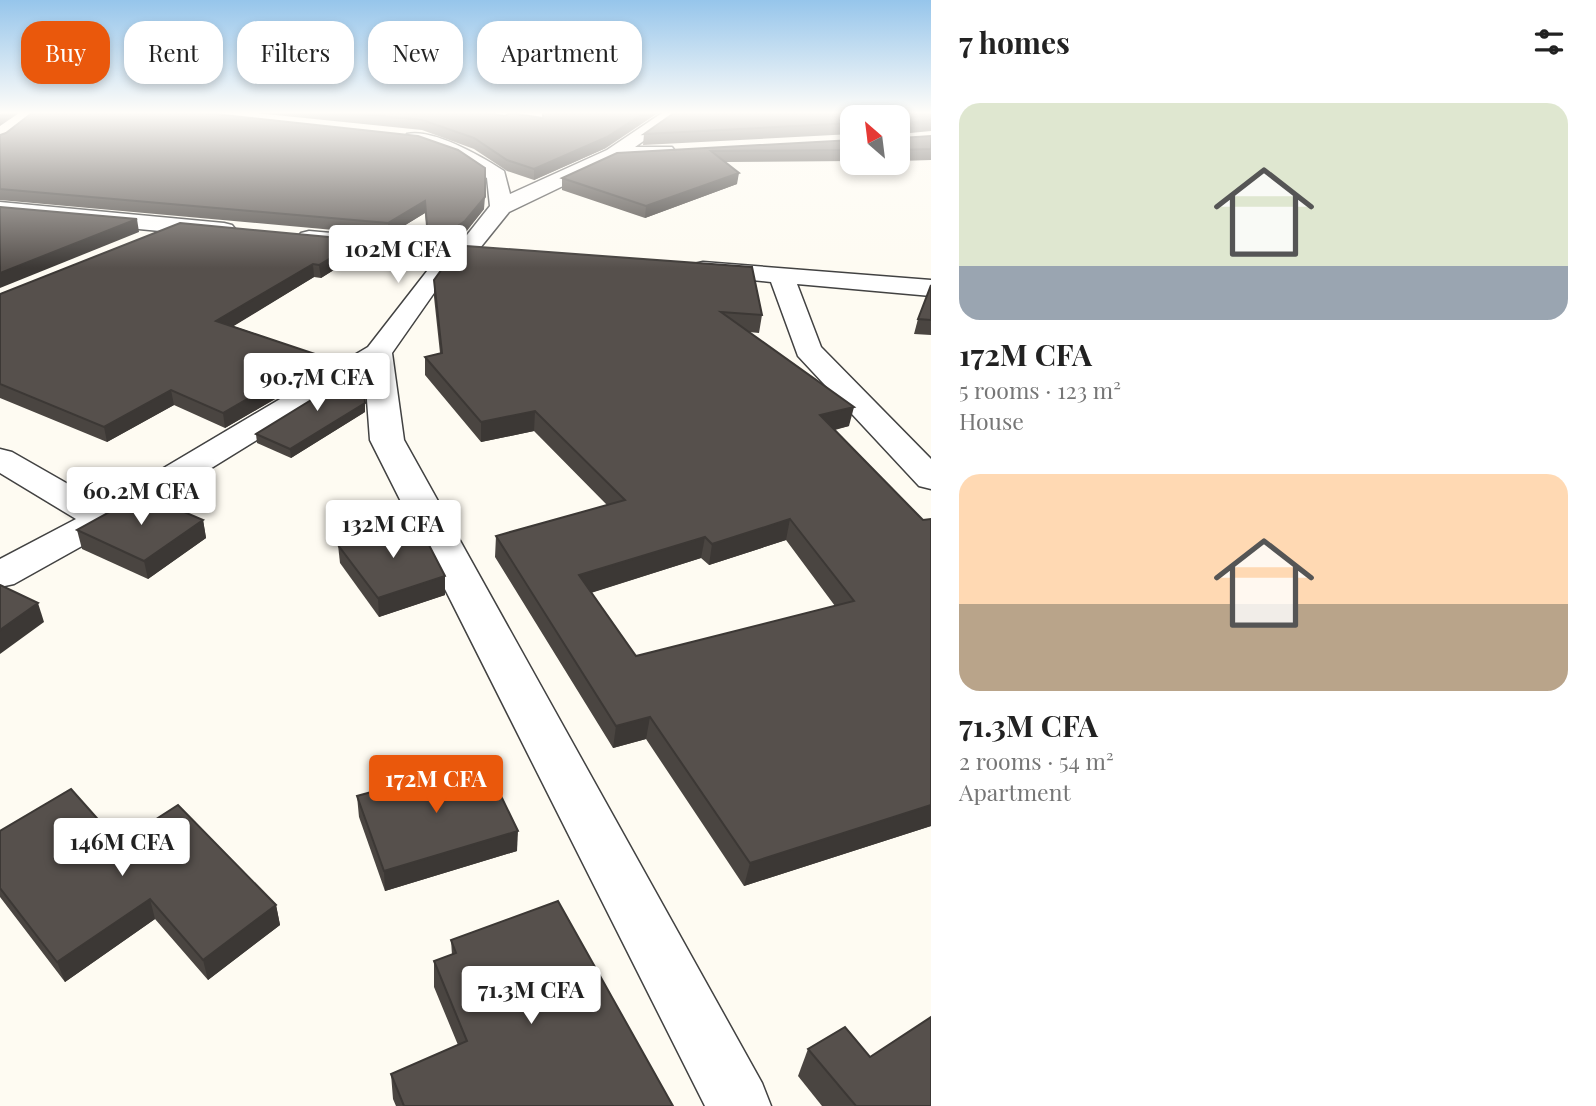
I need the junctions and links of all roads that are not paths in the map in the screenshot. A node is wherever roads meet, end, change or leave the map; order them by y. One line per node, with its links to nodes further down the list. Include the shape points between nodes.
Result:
1 (481, 165): 3 (street, via 497,175)
2 (591, 165): 3 (street)
3 (501, 207): 9 (street, via 475,240)
4 (0, 209): 5 (street)
5 (180, 226): 6 (street); 8 (street)
6 (246, 232)
7 (286, 236): 9 (street)
8 (128, 247)
9 (458, 252): 10 (street); 14 (street, via 439,268)
10 (495, 254)
11 (685, 268): 12 (street)
12 (781, 275): 13 (street); 16 (street, via 808,350)
13 (931, 288)
14 (378, 353): 17 (street); 19 (street, via 387,440)
15 (0, 459): 17 (street)
16 (931, 479)
17 (103, 519): 18 (street)
18 (0, 575)
19 (739, 1106)

